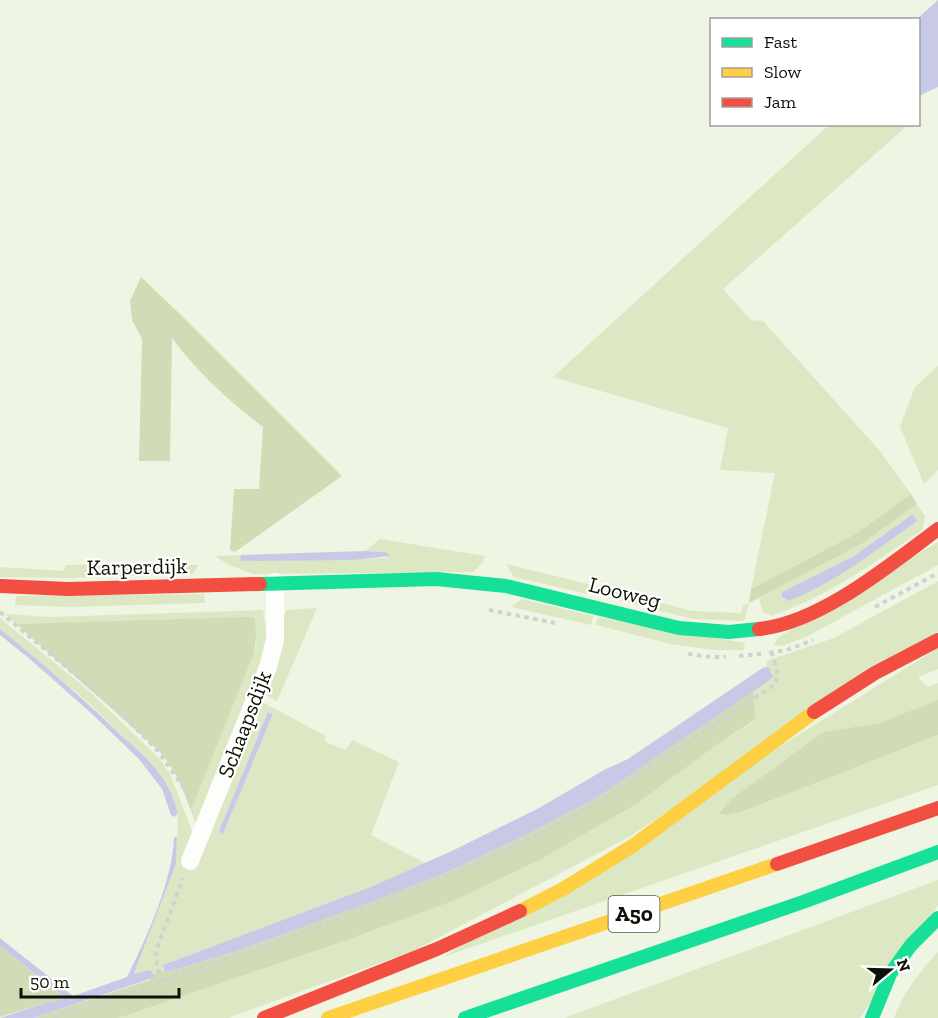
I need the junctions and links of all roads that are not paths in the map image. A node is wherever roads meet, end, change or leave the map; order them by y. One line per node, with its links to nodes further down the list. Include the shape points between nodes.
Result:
1 (938, 529): 2 (main road, Looweg, via 865,584 804,616 763,629 729,632 679,628 540,593 471,582)
2 (275, 582): 3 (main road, Karperdijk, via 68,589); 7 (street, Schaapsdijk, via 275,640 267,667)
3 (0, 586)
4 (938, 640): 9 (main road, A50, via 838,696 665,824 562,889 479,931)
5 (938, 808): 10 (main road, A50)
6 (938, 852): 11 (main road, A50)
7 (190, 861)
8 (938, 918): 12 (main road, via 890,974)
9 (264, 1018)
10 (328, 1018)
11 (465, 1018)
12 (872, 1018)

